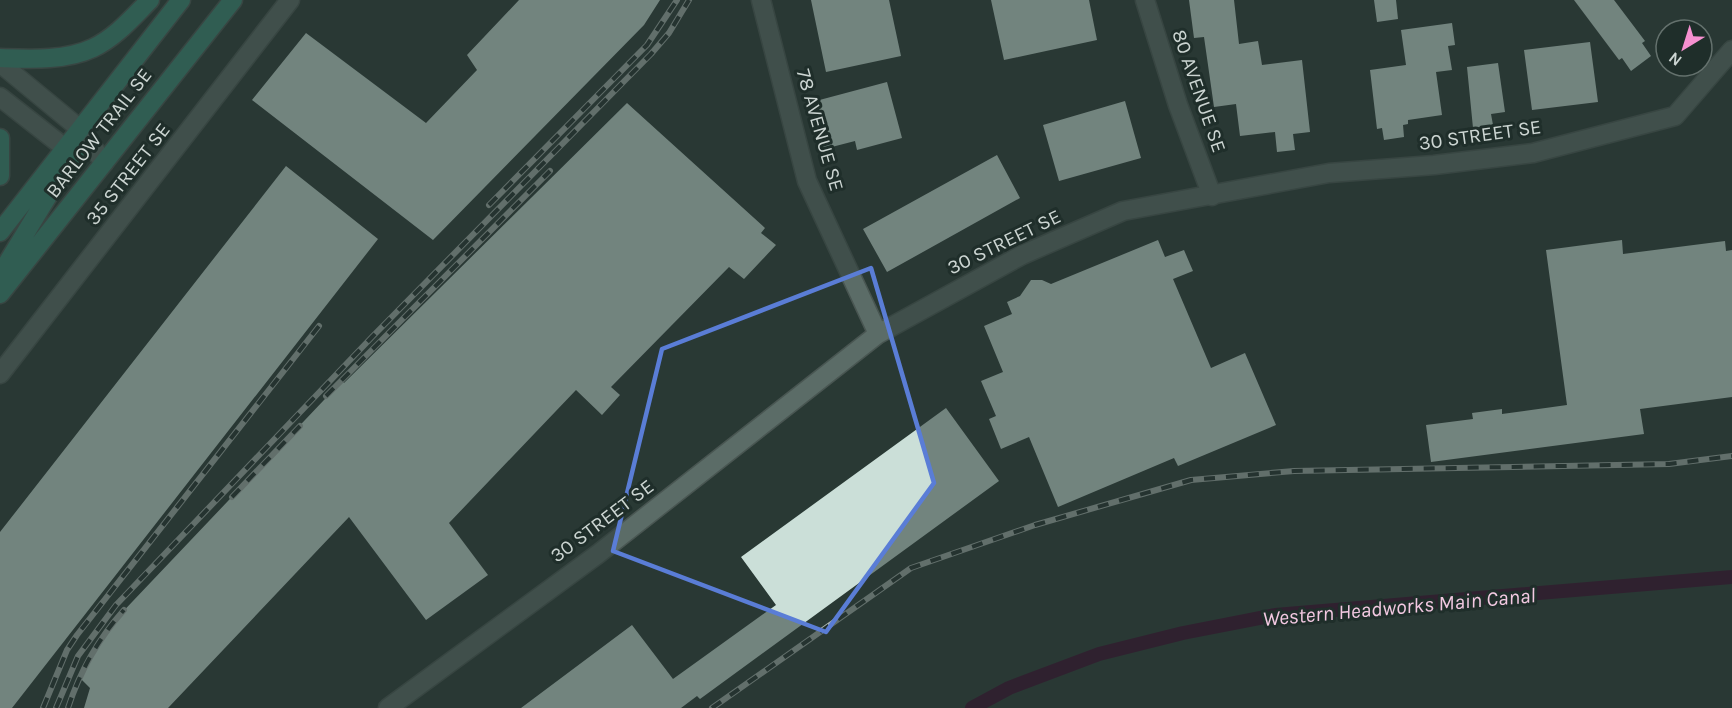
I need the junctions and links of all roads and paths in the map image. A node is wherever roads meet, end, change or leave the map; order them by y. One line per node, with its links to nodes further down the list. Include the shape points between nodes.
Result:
1 (150, 0): 8 (main road, via 124,26 93,48 62,56)
2 (181, 0): 10 (main road, BARLOW TRAIL SE)
3 (232, 0): 13 (main road, BARLOW TRAIL SE)
4 (290, 0): 20 (street, 35 STREET SE)
5 (761, 0): 19 (street, 78 AVENUE SE, via 807,181)
6 (1145, 0): 15 (street, 80 AVENUE SE)
7 (1732, 50): 15 (street, 30 STREET SE, via 1675,116 1533,153 1329,173)
8 (0, 61): 10 (street)
9 (0, 97): 12 (street)
10 (80, 129): 12 (main road, BARLOW TRAIL SE); 13 (street)
11 (0, 138): 14 (main road)
12 (70, 150): 13 (street); 16 (main road, BARLOW TRAIL SE); 17 (main road)
13 (104, 163): 18 (main road, BARLOW TRAIL SE)
14 (0, 176)
15 (1212, 196): 19 (street, 30 STREET SE, via 1123,211 1022,255)
16 (0, 232)
17 (0, 275)
18 (0, 294)
19 (878, 334): 21 (street, 30 STREET SE, via 598,554)
20 (0, 374)
21 (388, 708)

